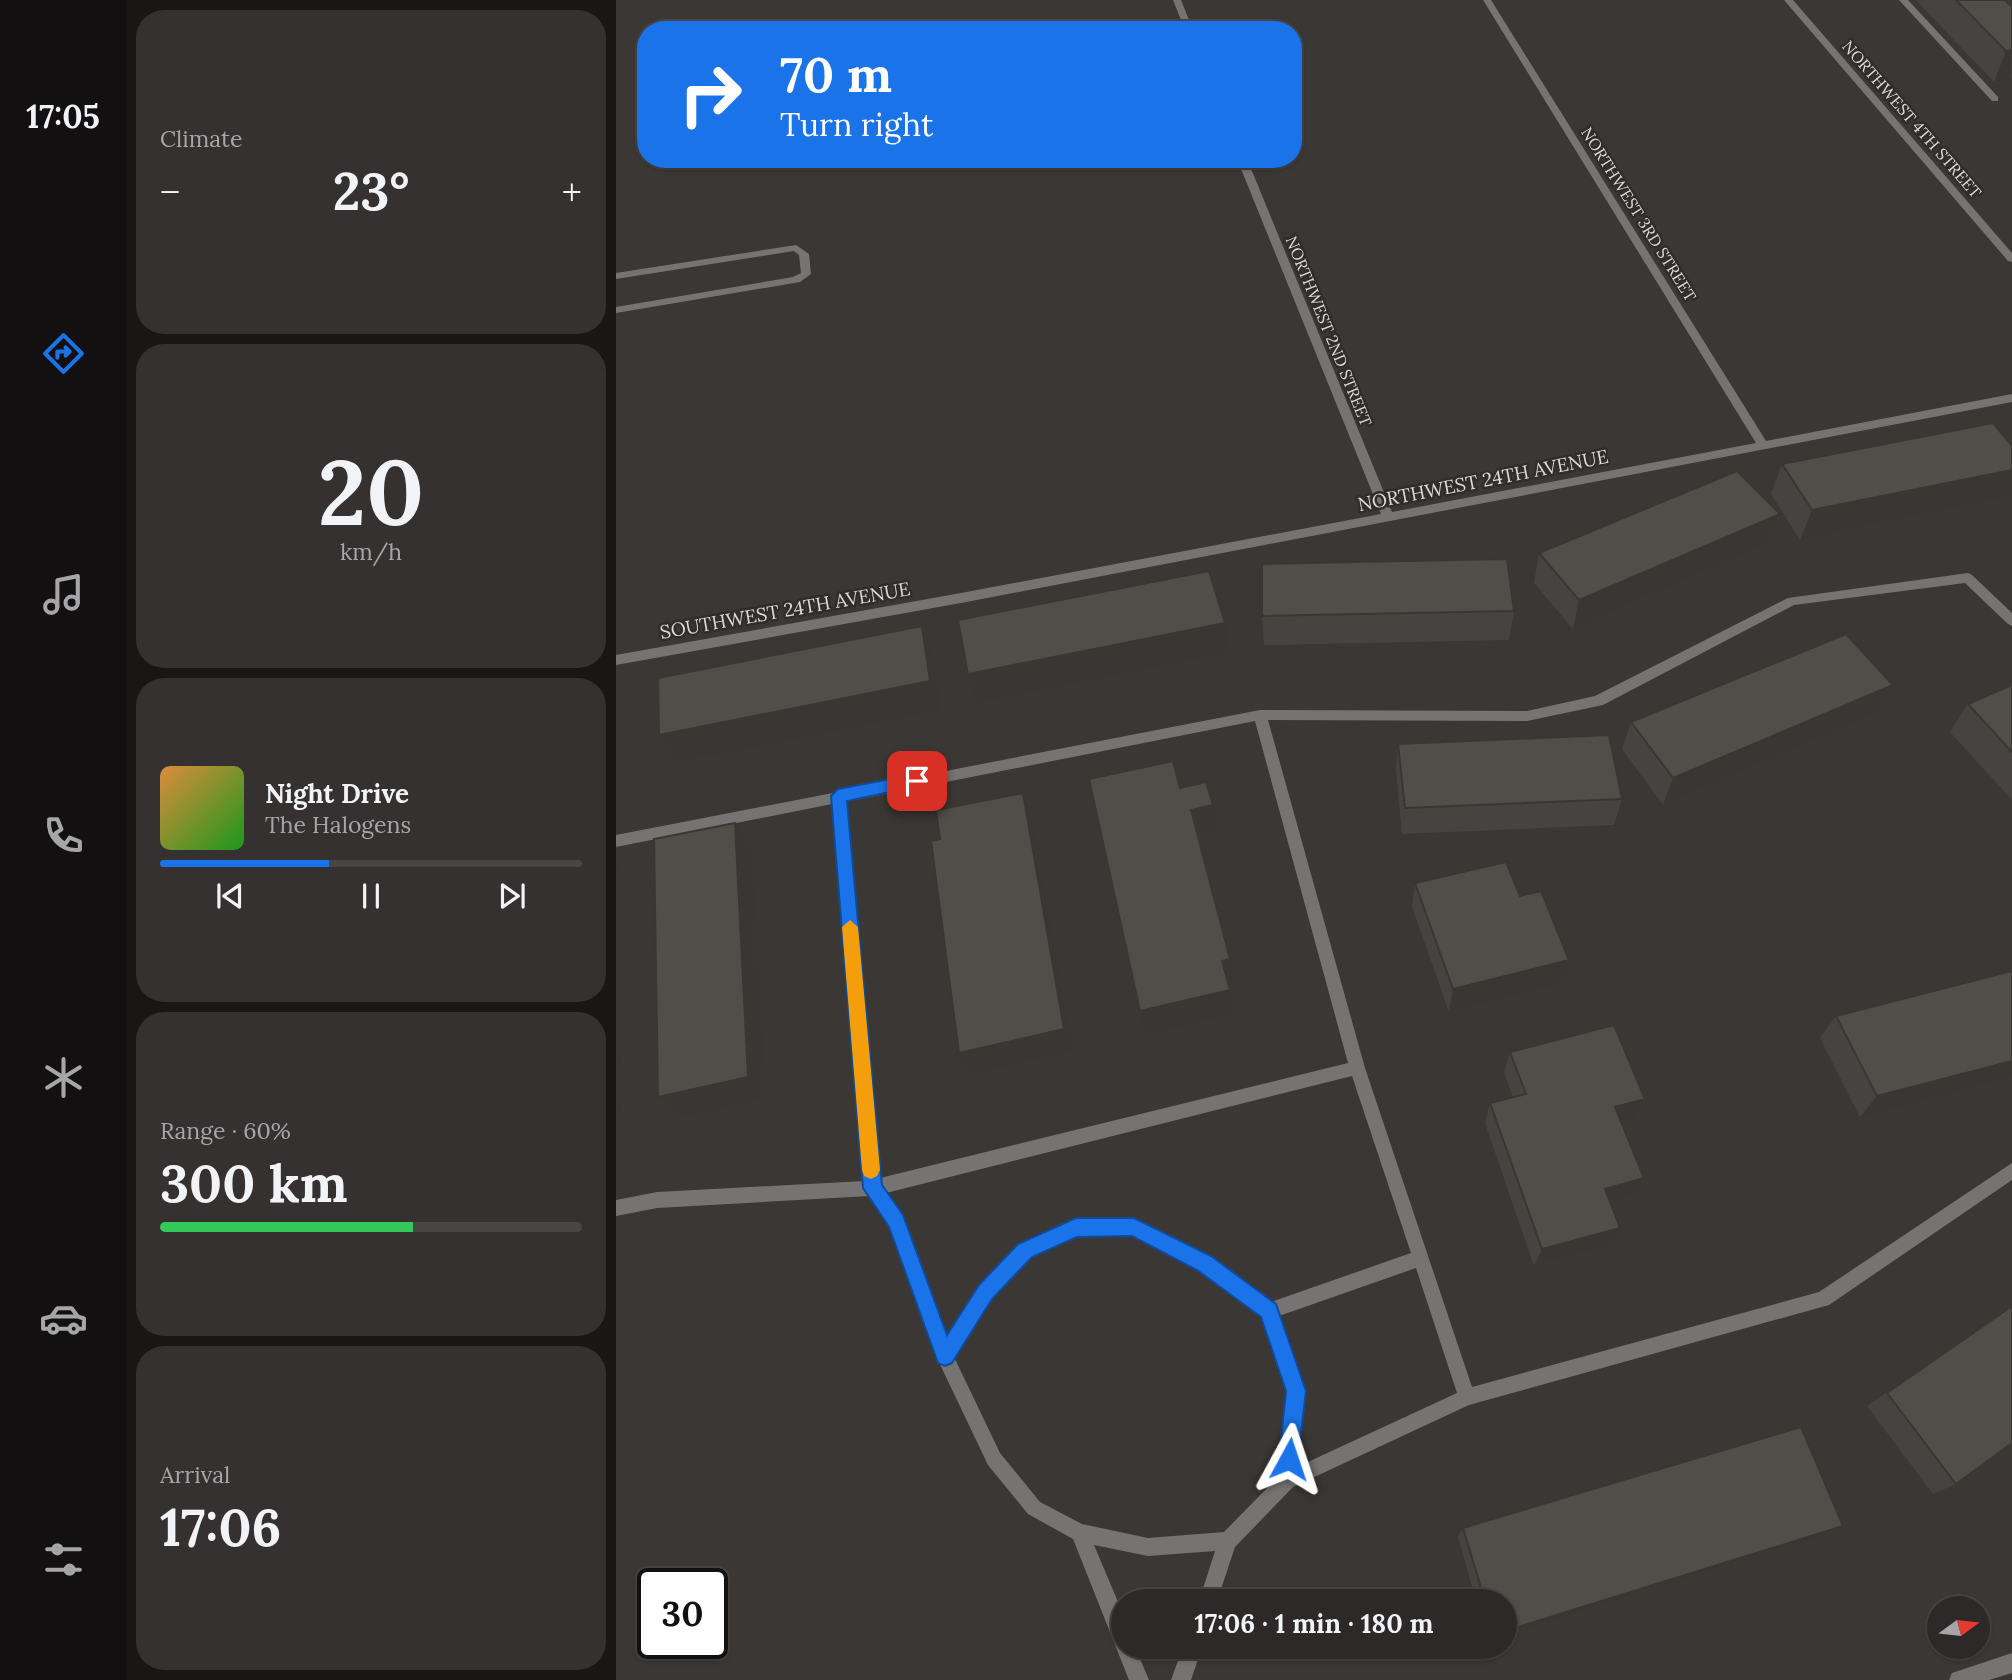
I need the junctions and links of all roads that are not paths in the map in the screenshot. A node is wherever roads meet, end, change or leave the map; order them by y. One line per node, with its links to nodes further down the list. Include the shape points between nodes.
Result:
1 (1177, 0): 5 (street)
2 (1487, 0): 12 (street, NORTHWEST 3RD STREET)
3 (1788, 0): 8 (street, NORTHWEST 4TH STREET)
4 (1903, 0): 6 (street)
5 (1185, 21)
6 (1995, 99)
7 (1246, 168): 13 (street, NORTHWEST 2ND STREET)
8 (2012, 259)
9 (616, 276): 10 (street, via 796,248 804,254 806,274 796,280)
10 (616, 310)
11 (2012, 398): 12 (street, NORTHWEST 24TH AVENUE)
12 (1763, 446): 13 (street, NORTHWEST 24TH AVENUE)
13 (1387, 515): 14 (street, NORTHWEST 24TH AVENUE)
14 (961, 598): 16 (street, SOUTHWEST 24TH AVENUE)
15 (2012, 621): 17 (street, via 1968,578 1792,601 1598,701 1527,716)
16 (616, 660)
17 (1260, 715): 18 (street); 20 (street)
18 (838, 796): 19 (street); 22 (street)
19 (616, 841)
20 (1357, 1068): 22 (street); 24 (street)
21 (2012, 1171): 27 (street, via 1823,1299)
22 (873, 1188): 23 (street, via 657,1200); 26 (street, via 896,1222)
23 (616, 1208)
24 (1421, 1258): 25 (street); 27 (street)
25 (1269, 1311): 26 (street, via 1204,1263 1134,1227 1076,1227 1025,1250 985,1292); 28 (street, via 1296,1391)
26 (945, 1356): 29 (street, via 995,1459 1034,1508)
27 (1467, 1397): 28 (street)
28 (1287, 1481): 30 (street)
29 (1080, 1533): 30 (street, via 1148,1547); 32 (street)
30 (1228, 1541): 31 (street)
31 (1212, 1589)
32 (1111, 1608)
33 (1131, 1659): 36 (street)
34 (1188, 1659): 37 (street)
35 (2012, 1663): 38 (street)
36 (1139, 1680)
37 (1181, 1680)
38 (1959, 1680)

